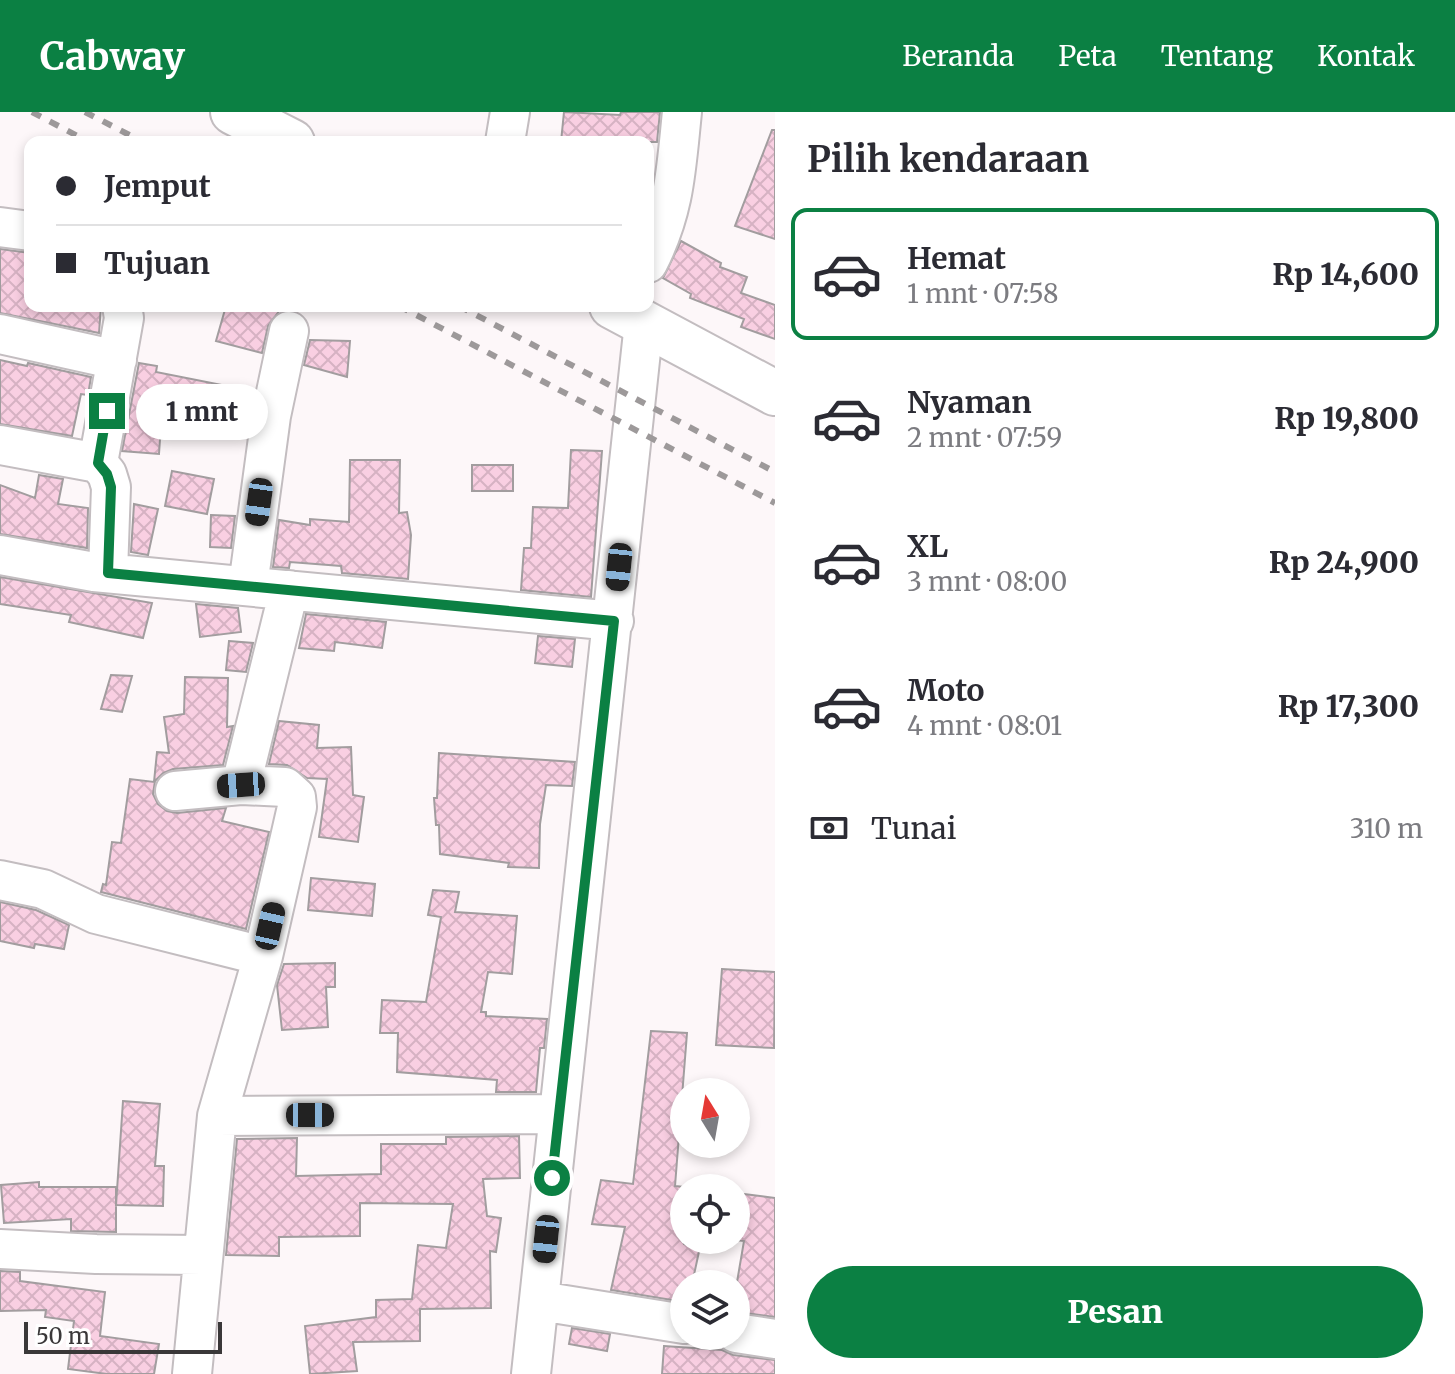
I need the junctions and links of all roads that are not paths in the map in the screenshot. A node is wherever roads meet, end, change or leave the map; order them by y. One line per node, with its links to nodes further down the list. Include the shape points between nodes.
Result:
1 (233, 112): 4 (highway)
2 (510, 112): 5 (street)
3 (682, 112): 8 (street, via 671,207)
4 (280, 136)
5 (506, 136)
6 (0, 227): 7 (street)
7 (24, 230)
8 (654, 251)
9 (123, 312): 13 (street)
10 (626, 312): 14 (highway); 21 (street, via 631,428)
11 (289, 331): 19 (street, via 271,416)
12 (0, 334): 13 (street)
13 (117, 360): 16 (street)
14 (775, 393)
15 (0, 445): 16 (street)
16 (98, 463): 18 (street, via 111,487)
17 (0, 555): 18 (street)
18 (108, 573): 19 (street)
19 (248, 586): 20 (street)
20 (289, 590): 21 (street); 22 (street)
21 (614, 621): 26 (street)
22 (241, 785): 23 (street); 25 (street, via 285,787 296,797)
23 (175, 791)
24 (0, 880): 25 (street, via 43,889 96,914)
25 (263, 956): 27 (street)
26 (559, 1114): 27 (street); 30 (street)
27 (217, 1116): 29 (street)
28 (0, 1249): 29 (street)
29 (202, 1255): 34 (street)
30 (540, 1301): 31 (street); 35 (street)
31 (670, 1322)
32 (750, 1335): 33 (street)
33 (775, 1339)
34 (192, 1374)
35 (531, 1374)

